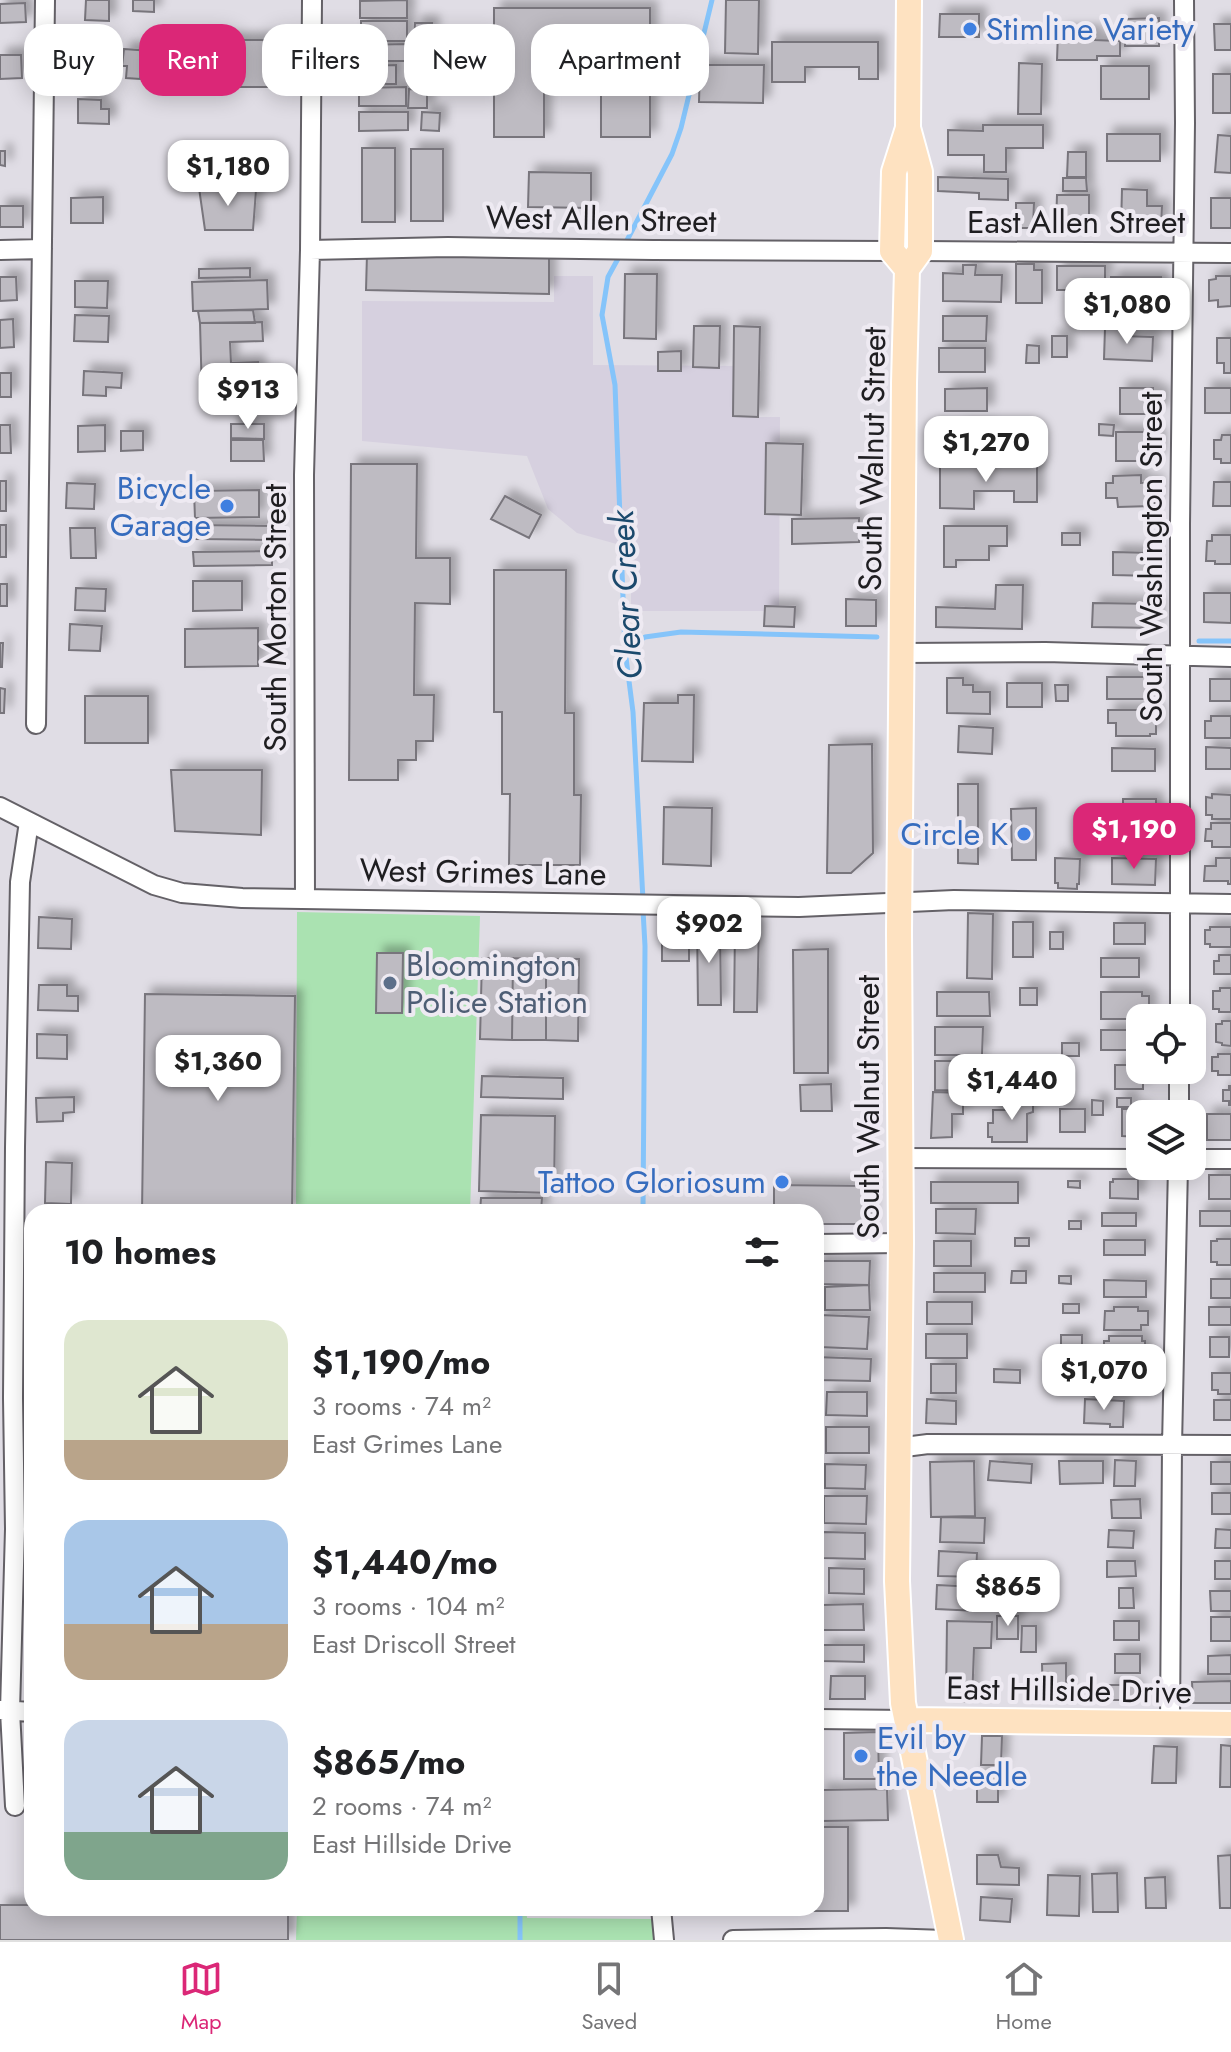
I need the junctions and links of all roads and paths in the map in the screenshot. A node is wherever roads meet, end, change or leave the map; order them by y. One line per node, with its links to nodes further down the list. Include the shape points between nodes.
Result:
1 (45, 0): 5 (street)
2 (312, 0): 7 (street, South Morton Street)
3 (909, 0): 10 (main road, South Walnut Street, via 908,128 894,172)
4 (1184, 0): 8 (street, South Washington Street)
5 (42, 249): 6 (street); 14 (street)
6 (0, 250)
7 (310, 250): 10 (street, West Allen Street, via 448,247); 17 (street, South Morton Street, via 304,475)
8 (1183, 253): 9 (street, East Allen Street); 10 (street, East Allen Street); 12 (street, South Washington Street)
9 (1231, 253)
10 (906, 257): 11 (main road, South Walnut Street)
11 (902, 653): 12 (street); 18 (main road, South Walnut Street)
12 (1180, 656): 13 (street); 19 (street, South Washington Street)
13 (1231, 657)
14 (36, 724)
15 (0, 807): 16 (street, West Grimes Lane)
16 (29, 822): 17 (street, West Grimes Lane, via 154,885 182,893); 22 (street, via 20,882)
17 (305, 899): 18 (street, West Grimes Lane, via 799,907)
18 (901, 903): 19 (street, West Grimes Lane); 23 (main road, South Walnut Street)
19 (1180, 903): 20 (street, West Grimes Lane); 21 (street, South Washington Street)
20 (1231, 904)
21 (1180, 1004)
22 (8, 1146): 30 (street)
23 (899, 1158): 24 (street); 28 (main road, South Walnut Street)
24 (1126, 1159)
25 (1206, 1159): 26 (street)
26 (1231, 1159)
27 (1178, 1180): 32 (street)
28 (901, 1243): 29 (street); 33 (main road, South Walnut Street)
29 (824, 1244)
30 (7, 1398): 34 (street, via 15,1529)
31 (1231, 1445): 32 (street)
32 (1172, 1446): 33 (street); 37 (street)
33 (897, 1448): 36 (main road, South Walnut Street, via 897,1581)
34 (5, 1711): 39 (street)
35 (824, 1719): 36 (street)
36 (907, 1720): 37 (main road, East Hillside Drive); 44 (main road, South Walnut Street)
37 (1170, 1723): 38 (main road, East Hillside Drive)
38 (1231, 1724)
39 (15, 1806)
40 (662, 1916): 41 (street)
41 (664, 1940)
42 (733, 1940): 43 (street)
43 (945, 1940)
44 (951, 1940)

